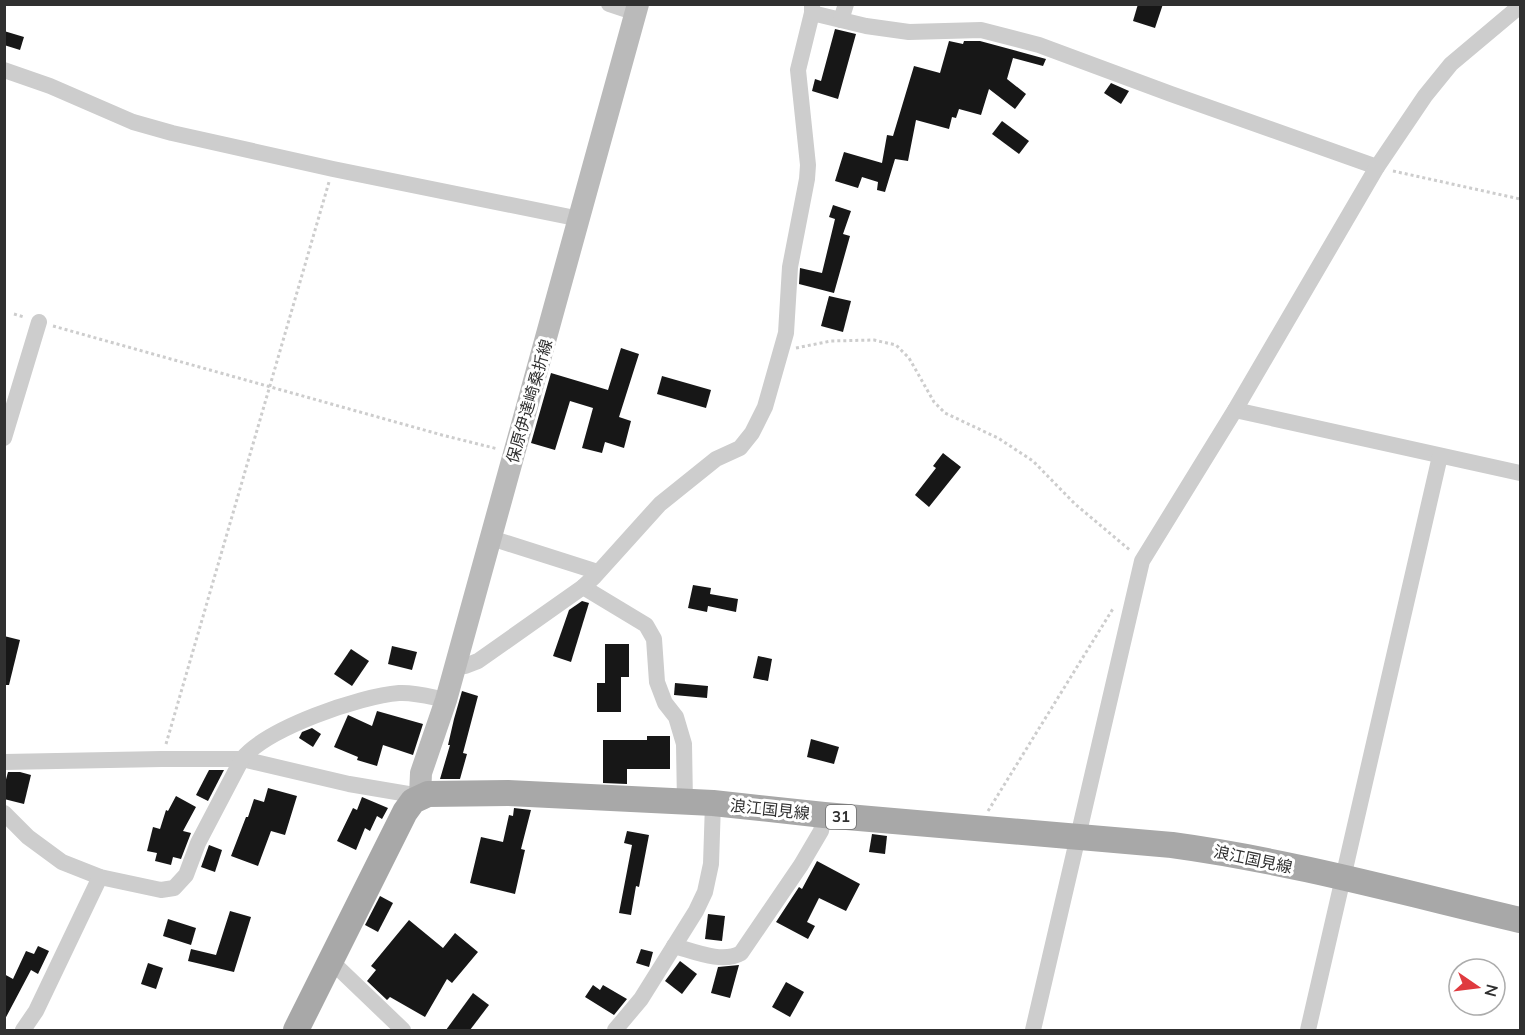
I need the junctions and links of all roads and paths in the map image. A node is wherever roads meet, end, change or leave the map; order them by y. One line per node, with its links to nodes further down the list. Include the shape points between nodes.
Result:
1 (609, 4): 3 (street)
2 (1521, 6): 7 (street, via 1439,75)
3 (637, 9): 10 (main road, 保原伊達崎桑折線)
4 (812, 9): 5 (street); 13 (street, via 798,70 808,165 790,267)
5 (844, 12): 7 (street, via 909,32 981,30 1039,45)
6 (4, 70): 8 (street, via 133,122)
7 (1377, 167): 9 (path); 15 (street)
8 (333, 169): 10 (street); 14 (path)
9 (1521, 199)
10 (580, 219): 17 (main road, 保原伊達崎桑折線)
11 (14, 314): 12 (path)
12 (39, 322): 14 (path); 16 (street)
13 (783, 350): 21 (path, via 831,341 874,340 896,345 945,413 998,438 1033,461 1075,504); 22 (street, via 765,407 740,448 716,459 660,504)
14 (270, 387): 17 (path); 27 (path)
15 (1235, 410): 18 (street); 21 (street)
16 (4, 438)
17 (514, 454): 20 (main road, 保原伊達崎桑折線)
18 (1440, 456): 19 (street); 38 (street)
19 (1521, 473)
20 (491, 538): 22 (street); 25 (main road, 保原伊達崎桑折線)
21 (1142, 561): 36 (street)
22 (598, 572): 23 (street)
23 (583, 587): 25 (street, via 478,662); 31 (street, via 646,625 654,639 657,682 665,704 676,717 684,744)
24 (1118, 601): 35 (path)
25 (455, 667): 26 (main road, 保原伊達崎桑折線)
26 (446, 700): 28 (street, via 401,693 382,695 285,728); 30 (main road, 保原伊達崎桑折線, via 421,773)
27 (162, 759): 28 (street); 29 (street)
28 (242, 759): 30 (street); 37 (street, via 186,874 174,888 161,890)
29 (4, 762)
30 (420, 796): 31 (main road, 浪江国見線 / 31, via 508,793); 41 (main road, via 405,812)
31 (685, 803): 32 (main road, 浪江国見線 / 31)
32 (712, 803): 34 (main road, 浪江国見線 / 31); 40 (street, via 711,864 705,892)
33 (4, 813): 37 (street, via 62,862)
34 (824, 815): 35 (main road, 浪江国見線 / 31); 40 (street, via 821,831 801,865 741,952 729,957)
35 (978, 827): 36 (main road, 浪江国見線 / 31)
36 (1079, 838): 38 (main road, 浪江国見線 / 31, via 1206,849); 46 (street)
37 (100, 877): 42 (street, via 36,1011)
38 (1343, 878): 39 (main road, 浪江国見線 / 31); 47 (street)
39 (1521, 920)
40 (674, 946): 45 (street)
41 (331, 961): 43 (main road); 44 (street)
42 (22, 1030)
43 (296, 1030)
44 (403, 1030)
45 (615, 1030)
46 (1033, 1030)
47 (1308, 1030)

